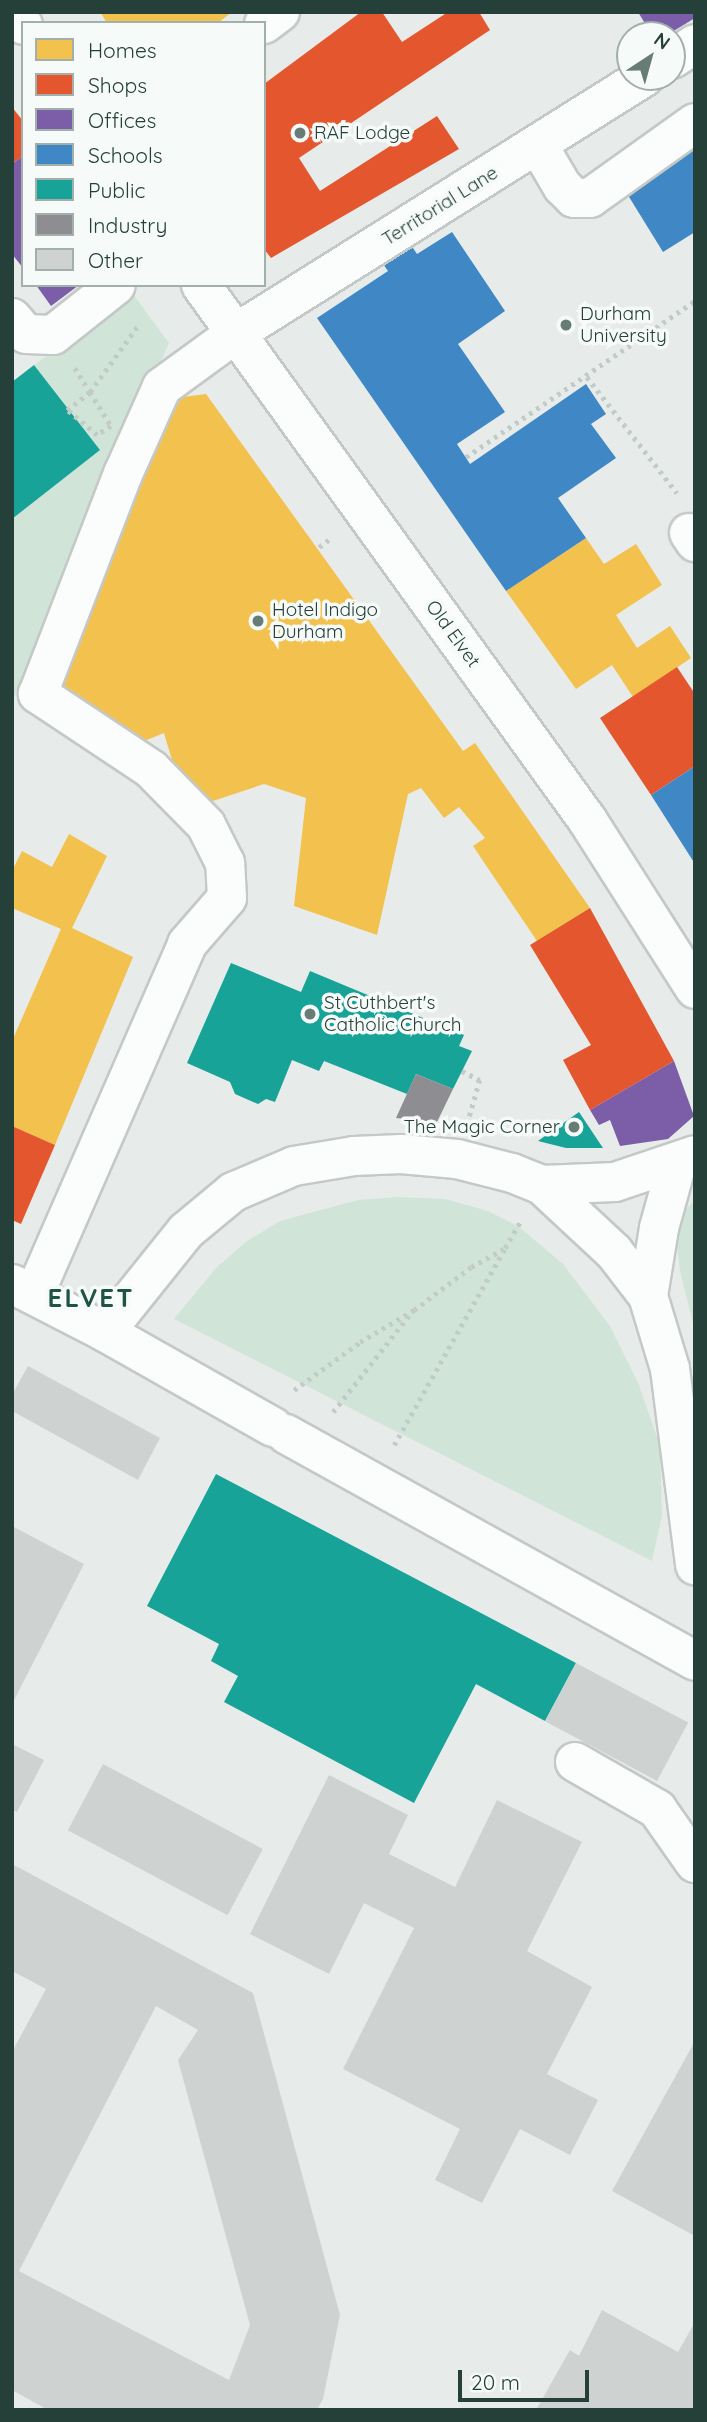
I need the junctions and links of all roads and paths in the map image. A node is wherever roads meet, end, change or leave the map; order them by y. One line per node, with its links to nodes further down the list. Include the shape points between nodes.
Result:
1 (622, 91): 3 (street, Territorial Lane)
2 (695, 123): 3 (street, via 590,198 574,198 562,186)
3 (538, 145): 8 (street, Territorial Lane)
4 (113, 287): 7 (street, via 53,335)
5 (202, 287): 8 (street, Old Elvet)
6 (695, 302): 9 (path)
7 (17, 332)
8 (236, 333): 13 (street, Old Elvet, via 588,821); 19 (street, Territorial Lane, via 162,387 123,474 38,694 151,769 206,825 225,863 227,898 187,944)
9 (587, 377): 11 (path); 12 (path, via 690,509)
10 (67, 410): 10 (path, via 90,392 111,426 97,435)
11 (466, 457)
12 (692, 538)
13 (695, 989)
14 (463, 1071): 15 (path, via 480,1080)
15 (457, 1159): 17 (street); 22 (street, via 354,1156 294,1166 233,1192 186,1231)
16 (686, 1159): 17 (street, via 615,1182); 20 (street, via 659,1228)
17 (542, 1185): 18 (path); 20 (street, via 614,1252)
18 (505, 1248): 21 (path); 24 (path)
19 (23, 1289): 22 (street)
20 (648, 1296): 25 (street, via 670,1369)
21 (414, 1310): 23 (path, via 367,1366); 23 (path, via 360,1342)
22 (105, 1332): 23 (street)
23 (281, 1431): 24 (street)
24 (373, 1482): 26 (street)
25 (695, 1565)
26 (695, 1661)
27 (575, 1762): 28 (street, via 657,1809)
28 (695, 1863)

